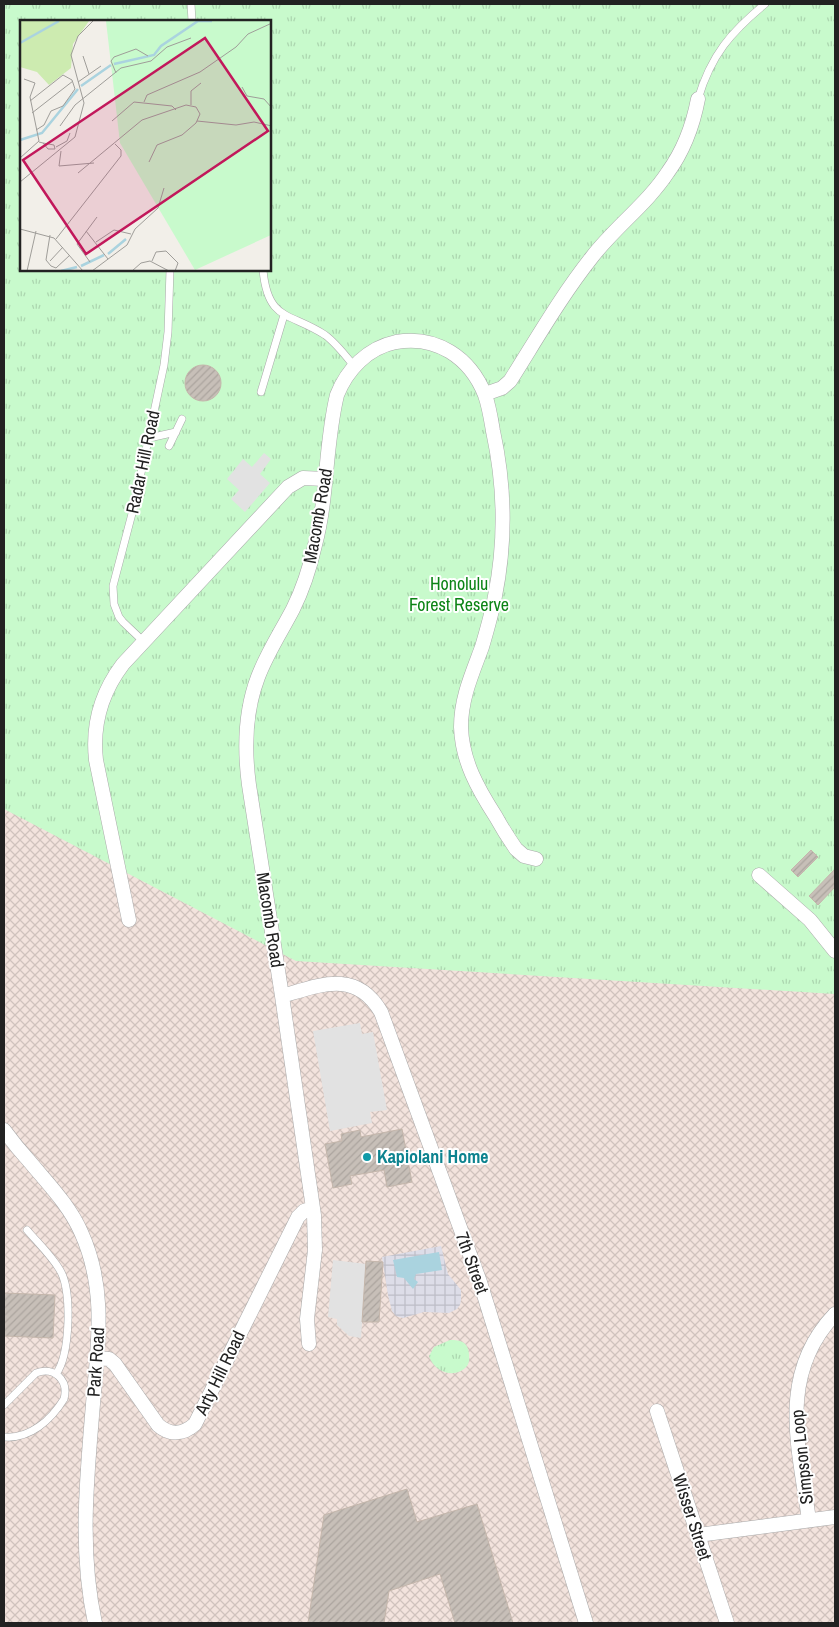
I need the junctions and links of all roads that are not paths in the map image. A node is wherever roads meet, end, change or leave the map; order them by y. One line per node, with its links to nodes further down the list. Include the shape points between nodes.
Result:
1 (191, 4): 3 (lane)
2 (765, 4): 4 (lane, via 724,44 708,70)
3 (192, 20)
4 (698, 99): 10 (street, via 690,130 668,173 575,279 510,381 502,388)
5 (170, 271): 13 (lane, Radar Hill Road, via 164,365)
6 (263, 271): 7 (lane, via 274,307)
7 (284, 315): 8 (lane, via 324,335); 9 (lane)
8 (354, 366): 10 (street, Macomb Road, via 372,352 392,343 427,342 450,350 459,357); 15 (street, Macomb Road, via 337,396)
9 (262, 392)
10 (485, 394): 17 (street, Macomb Road, via 500,470 502,547 489,623 464,699 462,741 478,790 516,849)
11 (182, 419): 12 (lane)
12 (176, 432): 13 (lane); 14 (lane)
13 (149, 438): 16 (lane, Radar Hill Road, via 112,595 119,617)
14 (169, 446)
15 (325, 479): 16 (street, via 303,478 288,487); 21 (street, Macomb Road, via 319,528 310,564 294,607 257,679 247,729 249,785)
16 (144, 642): 19 (street, via 123,664 108,687 98,712 95,736 96,760)
17 (536, 860)
18 (759, 874): 20 (street, via 810,920)
19 (129, 920)
20 (835, 951)
21 (282, 996): 23 (street, Macomb Road); 36 (street, 7th Street, via 325,984 342,983 365,993 381,1012 480,1282)
22 (4, 1130): 27 (street, Park Road, via 66,1204 88,1248 99,1304)
23 (313, 1208): 26 (street, Macomb Road, via 315,1250 307,1307); 27 (street, Arty Hill Road, via 298,1217 195,1424 187,1430 176,1433 164,1430 115,1364)
24 (27, 1230): 28 (lane, via 57,1267 65,1283 65,1355)
25 (835, 1314): 33 (street, Simpson Loop, via 807,1355 796,1397 796,1426)
26 (309, 1344)
27 (96, 1358): 35 (street, Park Road, via 85,1516 87,1565)
28 (56, 1374): 29 (lane, via 46,1370 36,1373); 31 (lane, via 64,1382 61,1403 34,1430)
29 (4, 1405)
30 (657, 1411): 34 (street, Wisser Street)
31 (4, 1437)
32 (835, 1517): 33 (street)
33 (809, 1520): 34 (street)
34 (698, 1535): 37 (street, Wisser Street)
35 (95, 1623)
36 (586, 1623)
37 (727, 1623)

